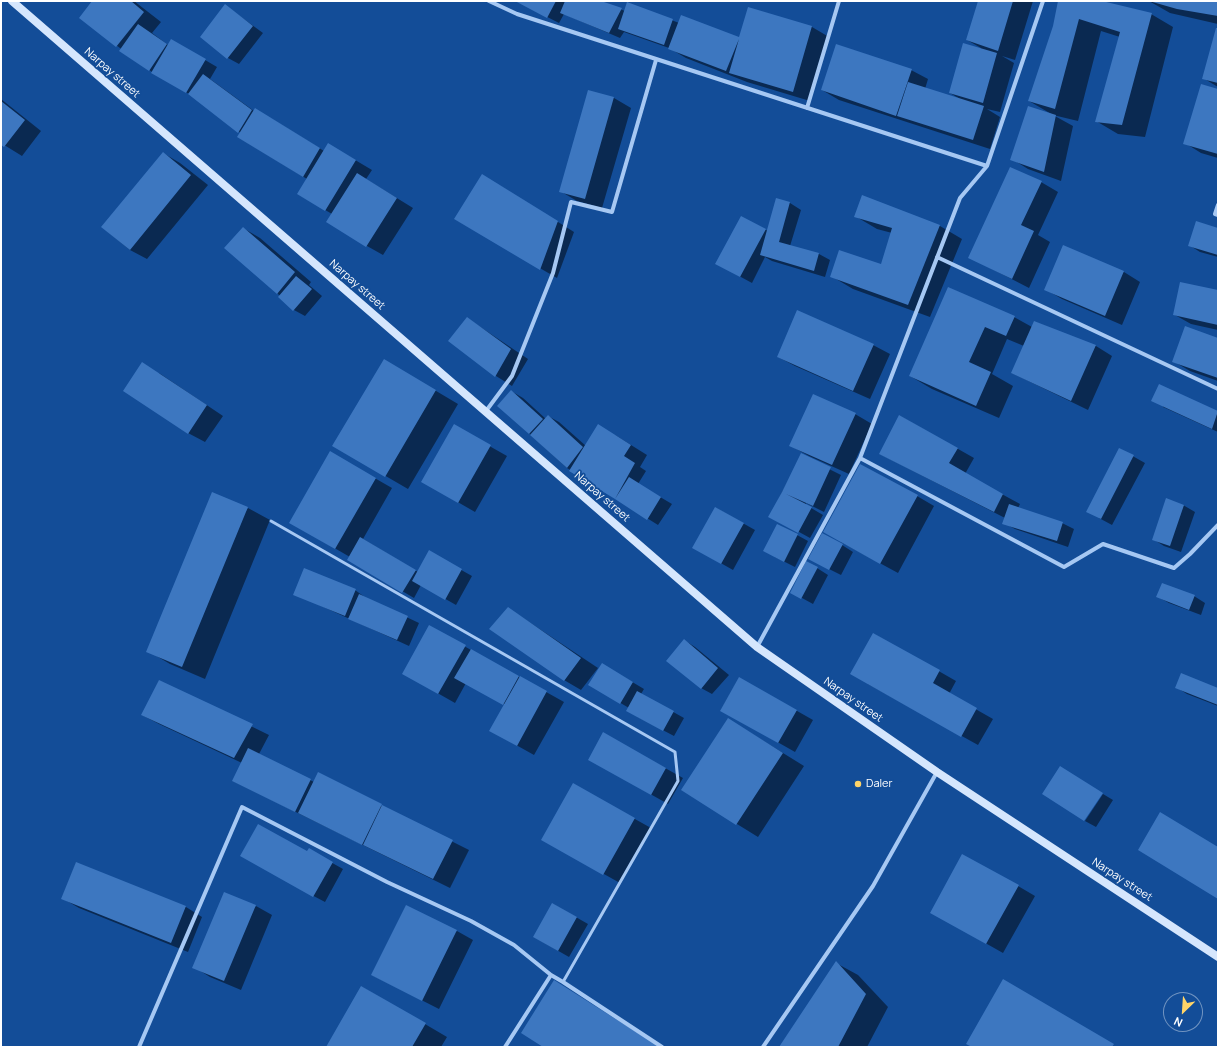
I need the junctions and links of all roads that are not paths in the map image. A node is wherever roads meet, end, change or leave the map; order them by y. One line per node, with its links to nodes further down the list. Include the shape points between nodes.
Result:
1 (12, 1): 12 (main road, Narpay street)
2 (489, 1): 5 (street, via 517,14)
3 (839, 1): 6 (street)
4 (1043, 1): 7 (street)
5 (656, 60): 6 (street); 12 (street, via 612,212 571,202 553,273 512,376)
6 (807, 108): 7 (street)
7 (987, 166): 10 (street, via 960,198)
8 (1218, 205): 9 (street, via 1215,214)
9 (1218, 215)
10 (938, 257): 11 (street); 13 (street)
11 (1218, 389)
12 (486, 411): 16 (main road, Narpay street)
13 (860, 458): 15 (street, via 1064,567 1103,544 1174,568); 16 (street)
14 (271, 521): 20 (lane, via 675,752 678,782)
15 (1218, 525)
16 (757, 647): 17 (main road, Narpay street)
17 (937, 772): 18 (main road, Narpay street); 24 (street, via 873,886)
18 (1218, 957)
19 (551, 975): 20 (street); 21 (street, via 514,944 242,807); 22 (street)
20 (563, 982): 23 (street)
21 (139, 1047)
22 (505, 1047)
23 (662, 1047)
24 (763, 1047)

